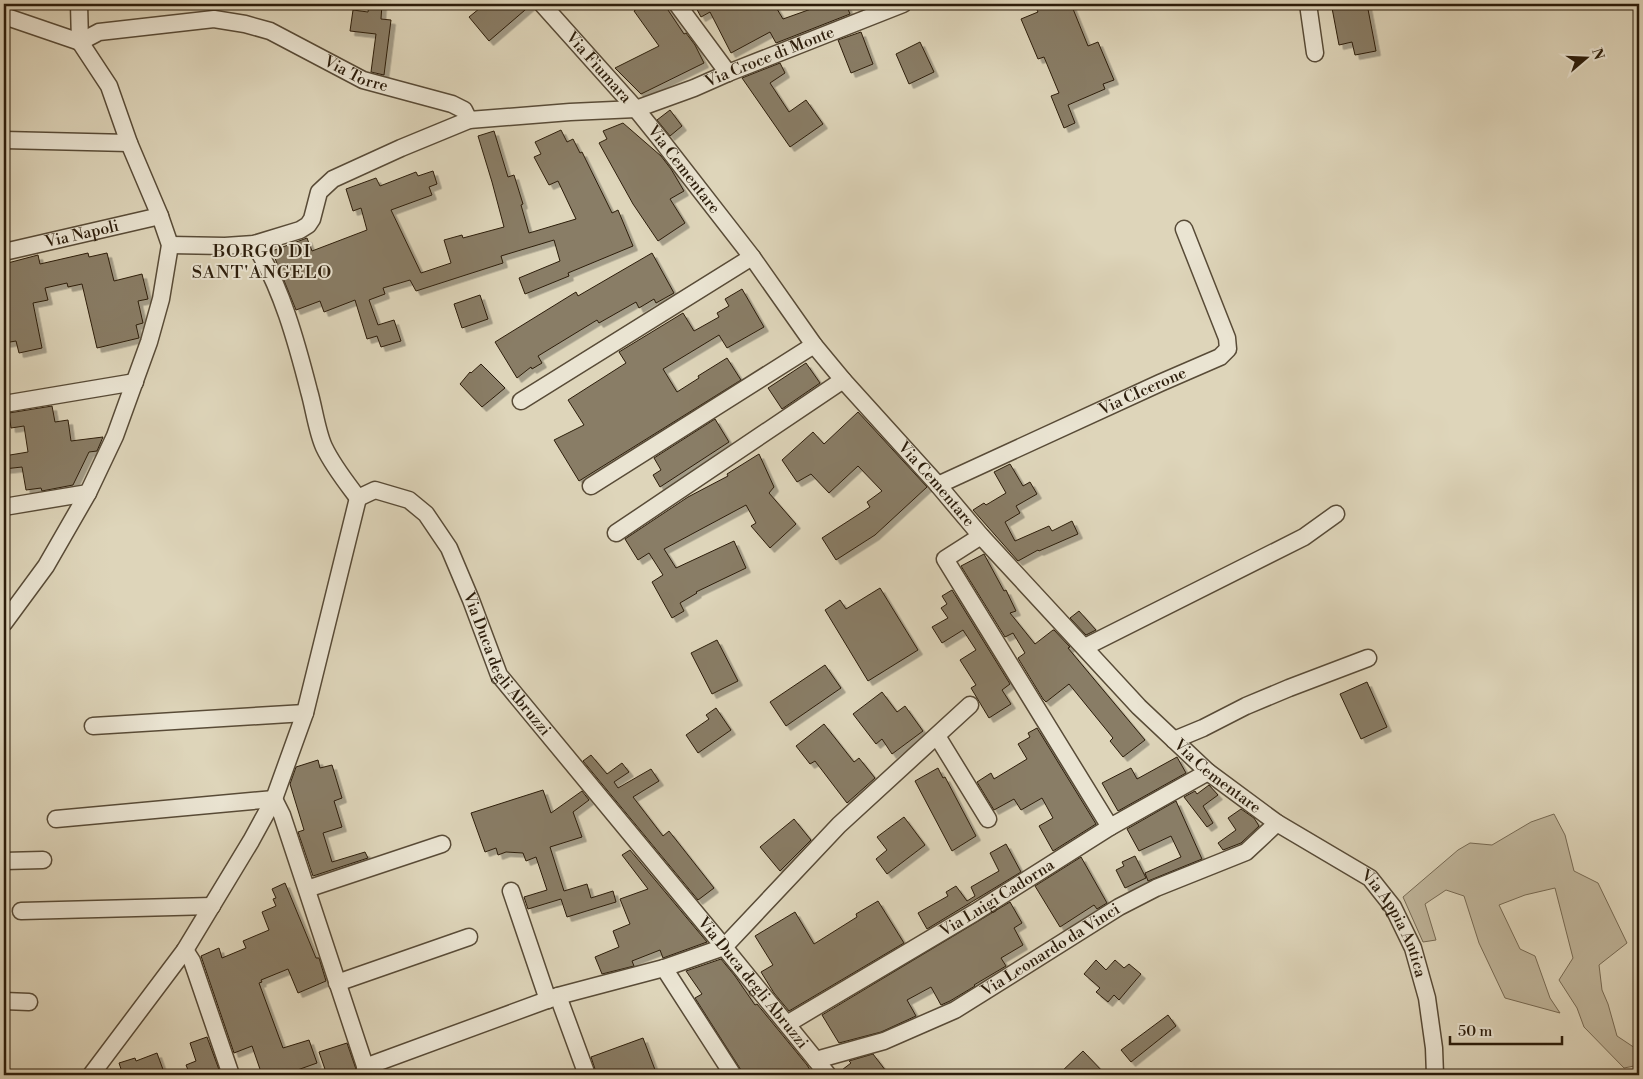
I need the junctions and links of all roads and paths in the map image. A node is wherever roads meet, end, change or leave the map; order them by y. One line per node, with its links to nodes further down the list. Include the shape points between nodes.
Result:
1 (79, 4): 7 (street)
2 (542, 4): 10 (street, Via Fiumara)
3 (676, 4): 9 (street)
4 (903, 4): 9 (street, Via Croce di Monte)
5 (1308, 4): 8 (street)
6 (4, 16): 7 (street)
7 (80, 42): 11 (street, Via Torre, via 99,32 204,20 245,24 270,32 363,80 458,107 464,110); 13 (street, via 109,86)
8 (1314, 53)
9 (728, 73): 10 (street, Via Croce di Monte)
10 (636, 109): 11 (street); 19 (street, Via Cementare)
11 (469, 120): 16 (street, via 333,179 319,192 308,226)
12 (4, 140): 13 (street)
13 (129, 143): 14 (street)
14 (160, 216): 17 (street); 18 (street, Via Napoli)
15 (1184, 229): 25 (street, Via CIcerone, via 1227,338 1228,348 1220,357)
16 (254, 244): 17 (street); 28 (street, via 278,293 296,341 323,446)
17 (170, 245): 22 (street, via 161,299)
18 (4, 252)
19 (752, 257): 20 (street, Via Cementare); 23 (street)
20 (814, 345): 21 (street, Via Cementare); 26 (street)
21 (843, 380): 25 (street, Via Cementare); 31 (street)
22 (135, 382): 24 (street); 27 (street, via 115,436)
23 (521, 401)
24 (4, 404)
25 (938, 485): 32 (street, Via Cementare)
26 (591, 486)
27 (88, 493): 29 (street); 33 (street, via 46,566)
28 (358, 498): 37 (street); 55 (street, Via Duca degli Abruzzi, via 375,490 409,500 426,514 449,548 499,675)
29 (4, 507)
30 (1336, 514): 34 (street, via 1304,537)
31 (616, 533)
32 (981, 536): 34 (street, Via Cementare); 46 (street, via 945,559)
33 (4, 622)
34 (1085, 647): 40 (street, Via Cementare)
35 (1368, 658): 40 (street, via 1264,698)
36 (970, 705): 39 (street)
37 (305, 713): 38 (street); 42 (street)
38 (93, 726)
39 (937, 736): 44 (street); 55 (street, via 839,825)
40 (1174, 740): 41 (street, Via Cementare)
41 (1208, 772): 45 (street, Via Cementare); 46 (street, Via Luigi Cadorna)
42 (274, 799): 43 (street); 50 (street); 52 (street)
43 (56, 819)
44 (988, 819)
45 (1277, 823): 63 (street, Via Leonardo da Vinci, via 1246,852 1156,888 1119,907 955,1010 884,1041); 70 (street, Via Appia Antica, via 1370,878 1394,907 1413,948 1427,998)
46 (1110, 828): 62 (street, Via Luigi Cadorna)
47 (442, 844): 50 (street)
48 (43, 860): 49 (street)
49 (4, 861)
50 (307, 889): 58 (street)
51 (511, 891): 59 (street)
52 (212, 906): 53 (street); 56 (street)
53 (21, 911)
54 (469, 937): 58 (street)
55 (724, 947): 57 (street); 62 (street, Via Duca degli Abruzzi)
56 (185, 950): 65 (street); 66 (street, via 192,961)
57 (664, 968): 59 (street); 68 (street)
58 (337, 983): 64 (street)
59 (553, 998): 64 (street); 67 (street)
60 (4, 1001): 61 (street)
61 (29, 1002)
62 (787, 1024): 63 (street, Via Duca degli Abruzzi)
63 (816, 1060): 69 (street, Via Duca degli Abruzzi)
64 (367, 1071)
65 (91, 1075)
66 (231, 1075)
67 (587, 1075)
68 (733, 1075)
69 (828, 1075)
70 (1435, 1075)

